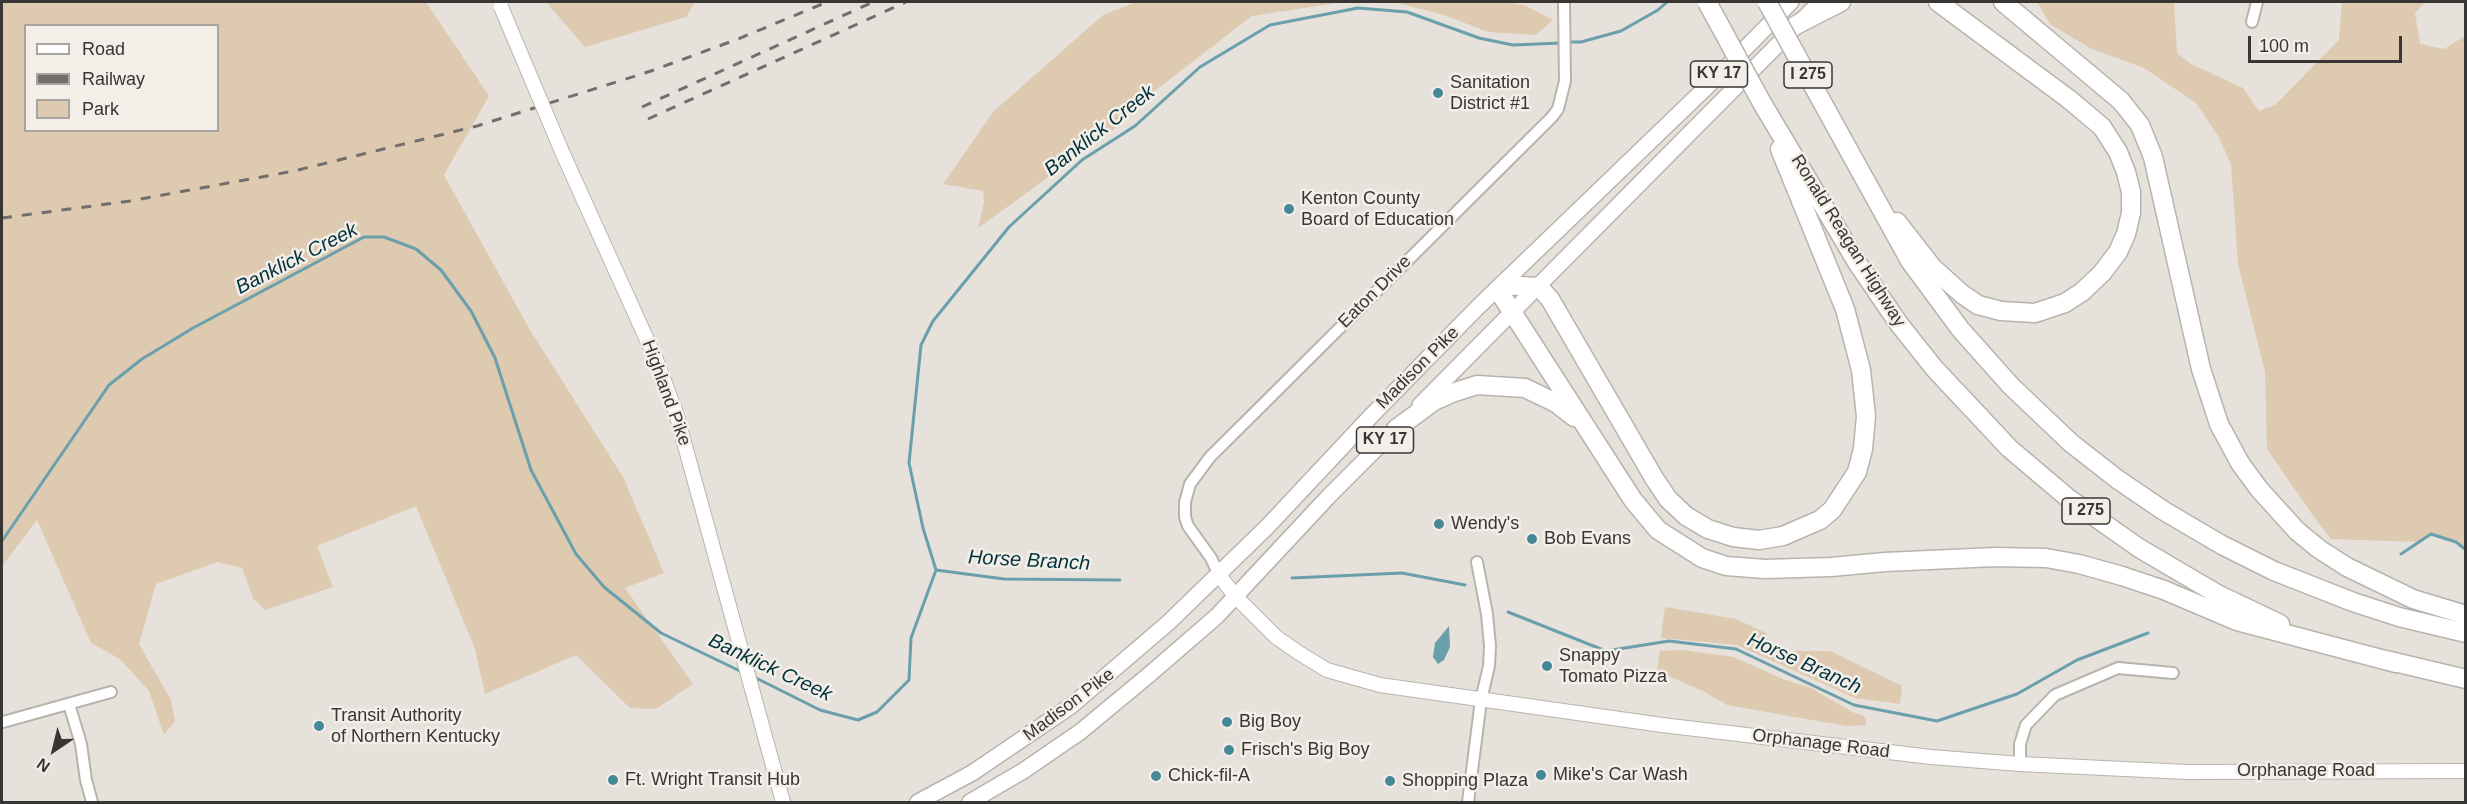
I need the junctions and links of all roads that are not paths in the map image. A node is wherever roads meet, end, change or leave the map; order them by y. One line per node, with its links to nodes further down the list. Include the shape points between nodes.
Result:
1 (1707, 2): 15 (highway, Ronald Reagan Highway / I 275, bridge)
2 (1767, 2): 16 (highway, I 275, bridge)
3 (1791, 2): 17 (main road, Madison Pike / KY 17)
4 (1820, 2): 14 (main road, Madison Pike / KY 17)
5 (1841, 2): 14 (highway)
6 (1924, 2): 12 (highway)
7 (1938, 2): 12 (highway)
8 (2003, 2): 25 (highway, via 2121,101 2140,125 2153,157 2201,369 2219,424 2259,489 2297,531 2347,567 2413,600)
9 (2257, 2): 13 (street)
10 (1564, 3): 23 (street, Eaton Drive, via 1565,81 1558,109 1537,135 1367,300 1190,484 1185,517)
11 (499, 4): 37 (main road, Highland Pike, bridge, via 676,412)
12 (1960, 18): 16 (highway, via 2070,100 2108,135 2131,192 2131,213 2118,252 2103,273 2065,303 2035,313 2001,311 1978,305 1946,281)
13 (2252, 22)
14 (1796, 25): 18 (main road, Madison Pike / KY 17)
15 (1762, 103): 18 (highway, via 1845,309 1861,370 1866,416 1857,472 1832,510 1820,520 1783,536 1759,540 1733,537 1686,516 1668,499 1550,299); 27 (highway, Ronald Reagan Highway / I 275, via 1858,264 1899,324 1934,368 2009,448 2068,498 2139,548 2219,596 2281,624)
16 (1872, 193): 26 (highway, I 275, via 1910,261 1979,352 2047,421 2117,479 2222,545 2274,571 2399,617)
17 (1501, 287): 18 (highway); 19 (highway); 23 (main road, Madison Pike / KY 17)
18 (1539, 287): 19 (main road, Madison Pike / KY 17)
19 (1511, 311): 20 (main road, Madison Pike / KY 17); 21 (highway)
20 (1396, 429): 21 (highway, via 1434,401 1452,393 1477,385 1500,385 1541,394); 24 (main road, Madison Pike / KY 17)
21 (1591, 435): 27 (highway, via 1633,500 1658,530 1702,558 1726,566 1764,569 2046,558 2122,576 2237,621)
22 (1477, 562): 31 (street, via 1490,646)
23 (1219, 575): 24 (main road, Orphanage Road); 38 (main road, Madison Pike / KY 17, via 1071,706 972,773)
24 (1235, 596): 31 (main road, Orphanage Road, via 1276,637 1327,670 1380,685); 39 (main road, Madison Pike / KY 17, via 1150,675 1080,732)
25 (2466, 615)
26 (2466, 633)
27 (2396, 663): 29 (highway, Ronald Reagan Highway / I 275)
28 (2173, 673): 34 (street, via 2118,668 2055,695 2026,725 2020,744)
29 (2466, 679)
30 (111, 692): 32 (street)
31 (1480, 700): 34 (main road, Orphanage Road, via 1690,729); 40 (street)
32 (69, 704): 33 (street); 36 (street)
33 (3, 722)
34 (2020, 764): 35 (main road, Orphanage Road, via 2187,772)
35 (2466, 771)
36 (92, 802)
37 (783, 802)
38 (918, 802)
39 (970, 802)
40 (1468, 802)

